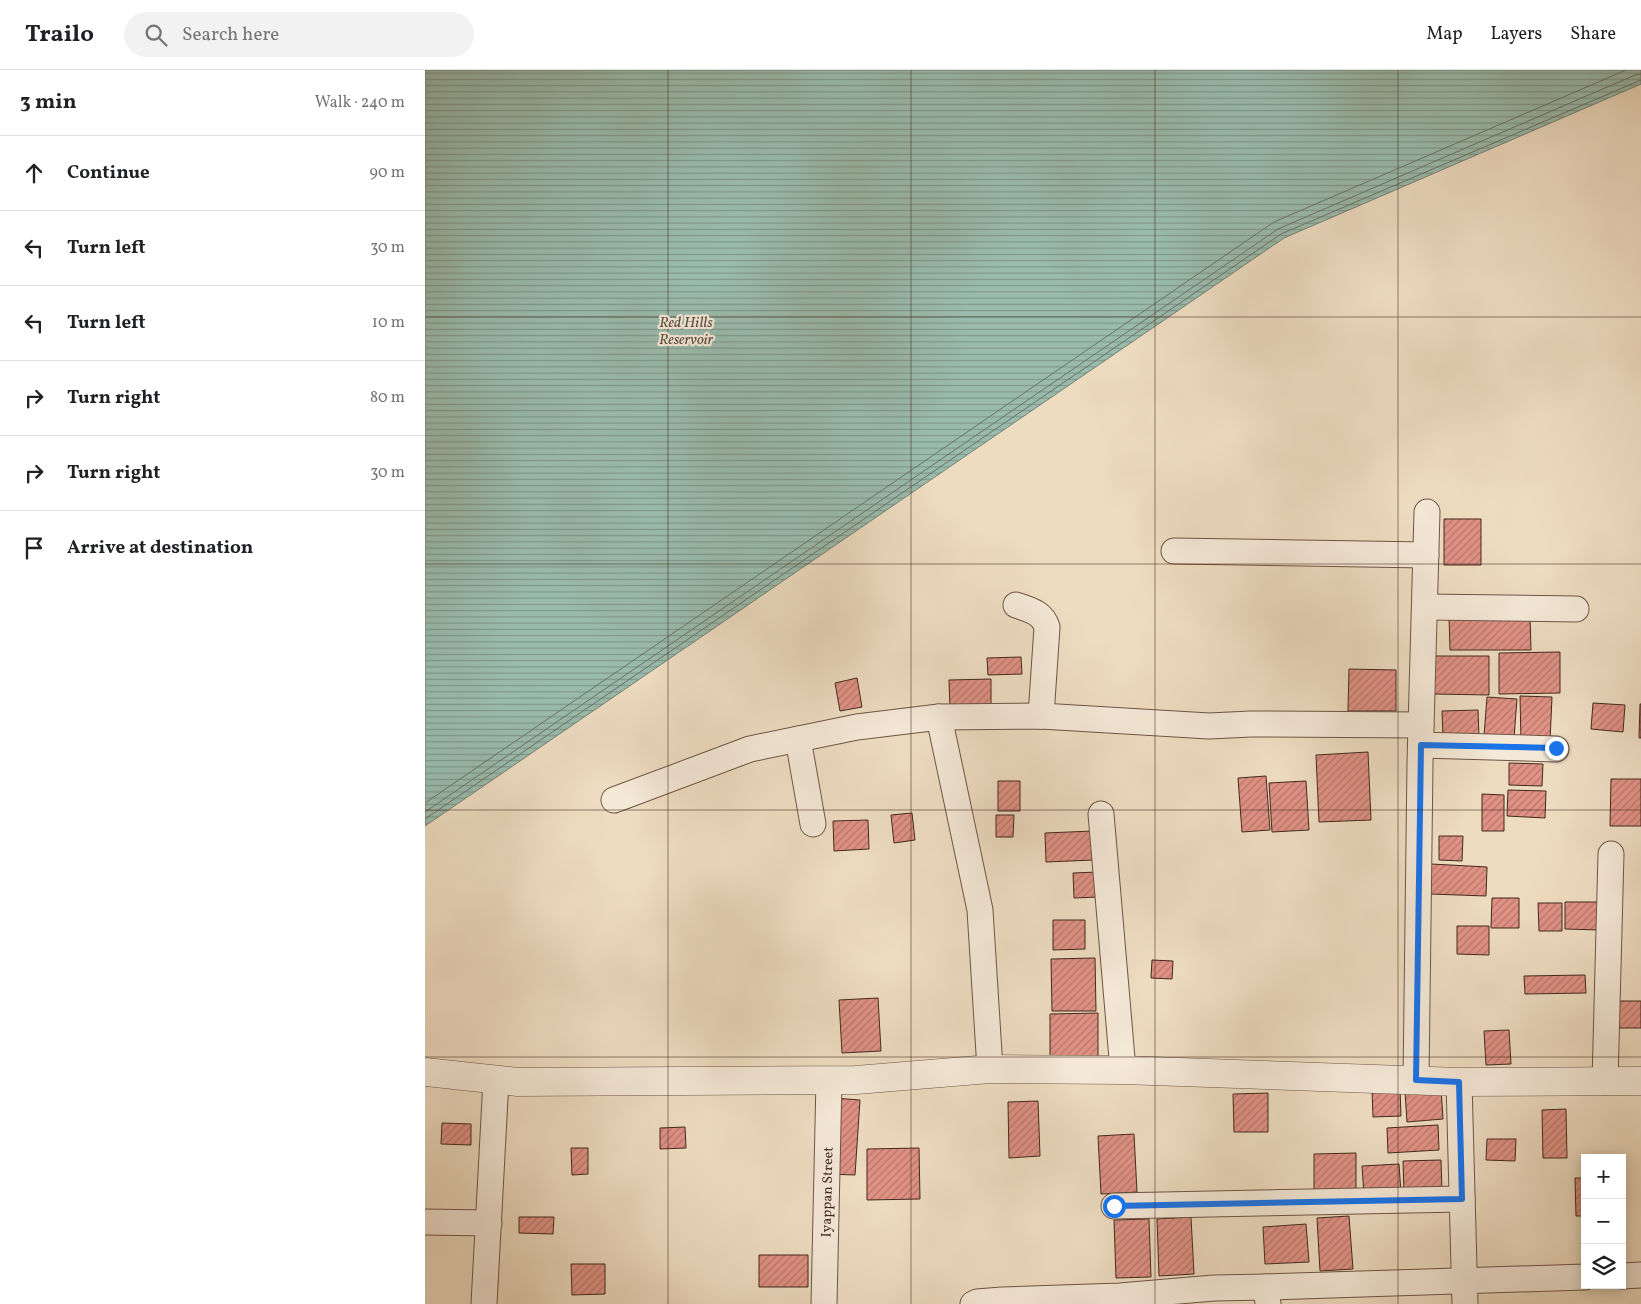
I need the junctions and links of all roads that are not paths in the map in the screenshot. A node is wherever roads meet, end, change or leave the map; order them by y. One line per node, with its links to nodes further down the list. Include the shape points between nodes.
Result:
1 (1427, 512): 3 (street)
2 (1174, 551): 3 (street)
3 (1426, 555): 5 (street)
4 (1016, 605): 7 (street, via 1034,611 1044,619 1047,627)
5 (1425, 607): 6 (street); 9 (street)
6 (1576, 610)
7 (1041, 716): 8 (street); 9 (street)
8 (939, 718): 10 (street, via 857,727); 16 (street, via 980,910)
9 (1421, 735): 11 (street); 21 (street)
10 (798, 739): 12 (street, via 750,749); 14 (street)
11 (1556, 748)
12 (614, 800)
13 (1101, 814): 17 (street)
14 (813, 824)
15 (1611, 854): 24 (street)
16 (990, 1069): 17 (street); 20 (street)
17 (1123, 1070): 21 (street)
18 (425, 1072): 19 (street)
19 (496, 1080): 20 (street); 28 (street)
20 (829, 1080): 36 (street, Iyappan Street)
21 (1416, 1080): 23 (street)
22 (1641, 1081): 24 (street)
23 (1459, 1082): 24 (street); 25 (street)
24 (1605, 1082)
25 (1462, 1199): 26 (street); 32 (street)
26 (1114, 1206)
27 (425, 1222): 28 (street)
28 (489, 1224): 35 (street)
29 (1641, 1275): 30 (street)
30 (1626, 1276)
31 (1581, 1278): 32 (street)
32 (1465, 1292): 33 (street)
33 (1267, 1295): 34 (street, via 1214,1288)
34 (1120, 1300): 37 (street, via 1002,1300)
35 (484, 1304)
36 (824, 1304)
37 (973, 1304)

